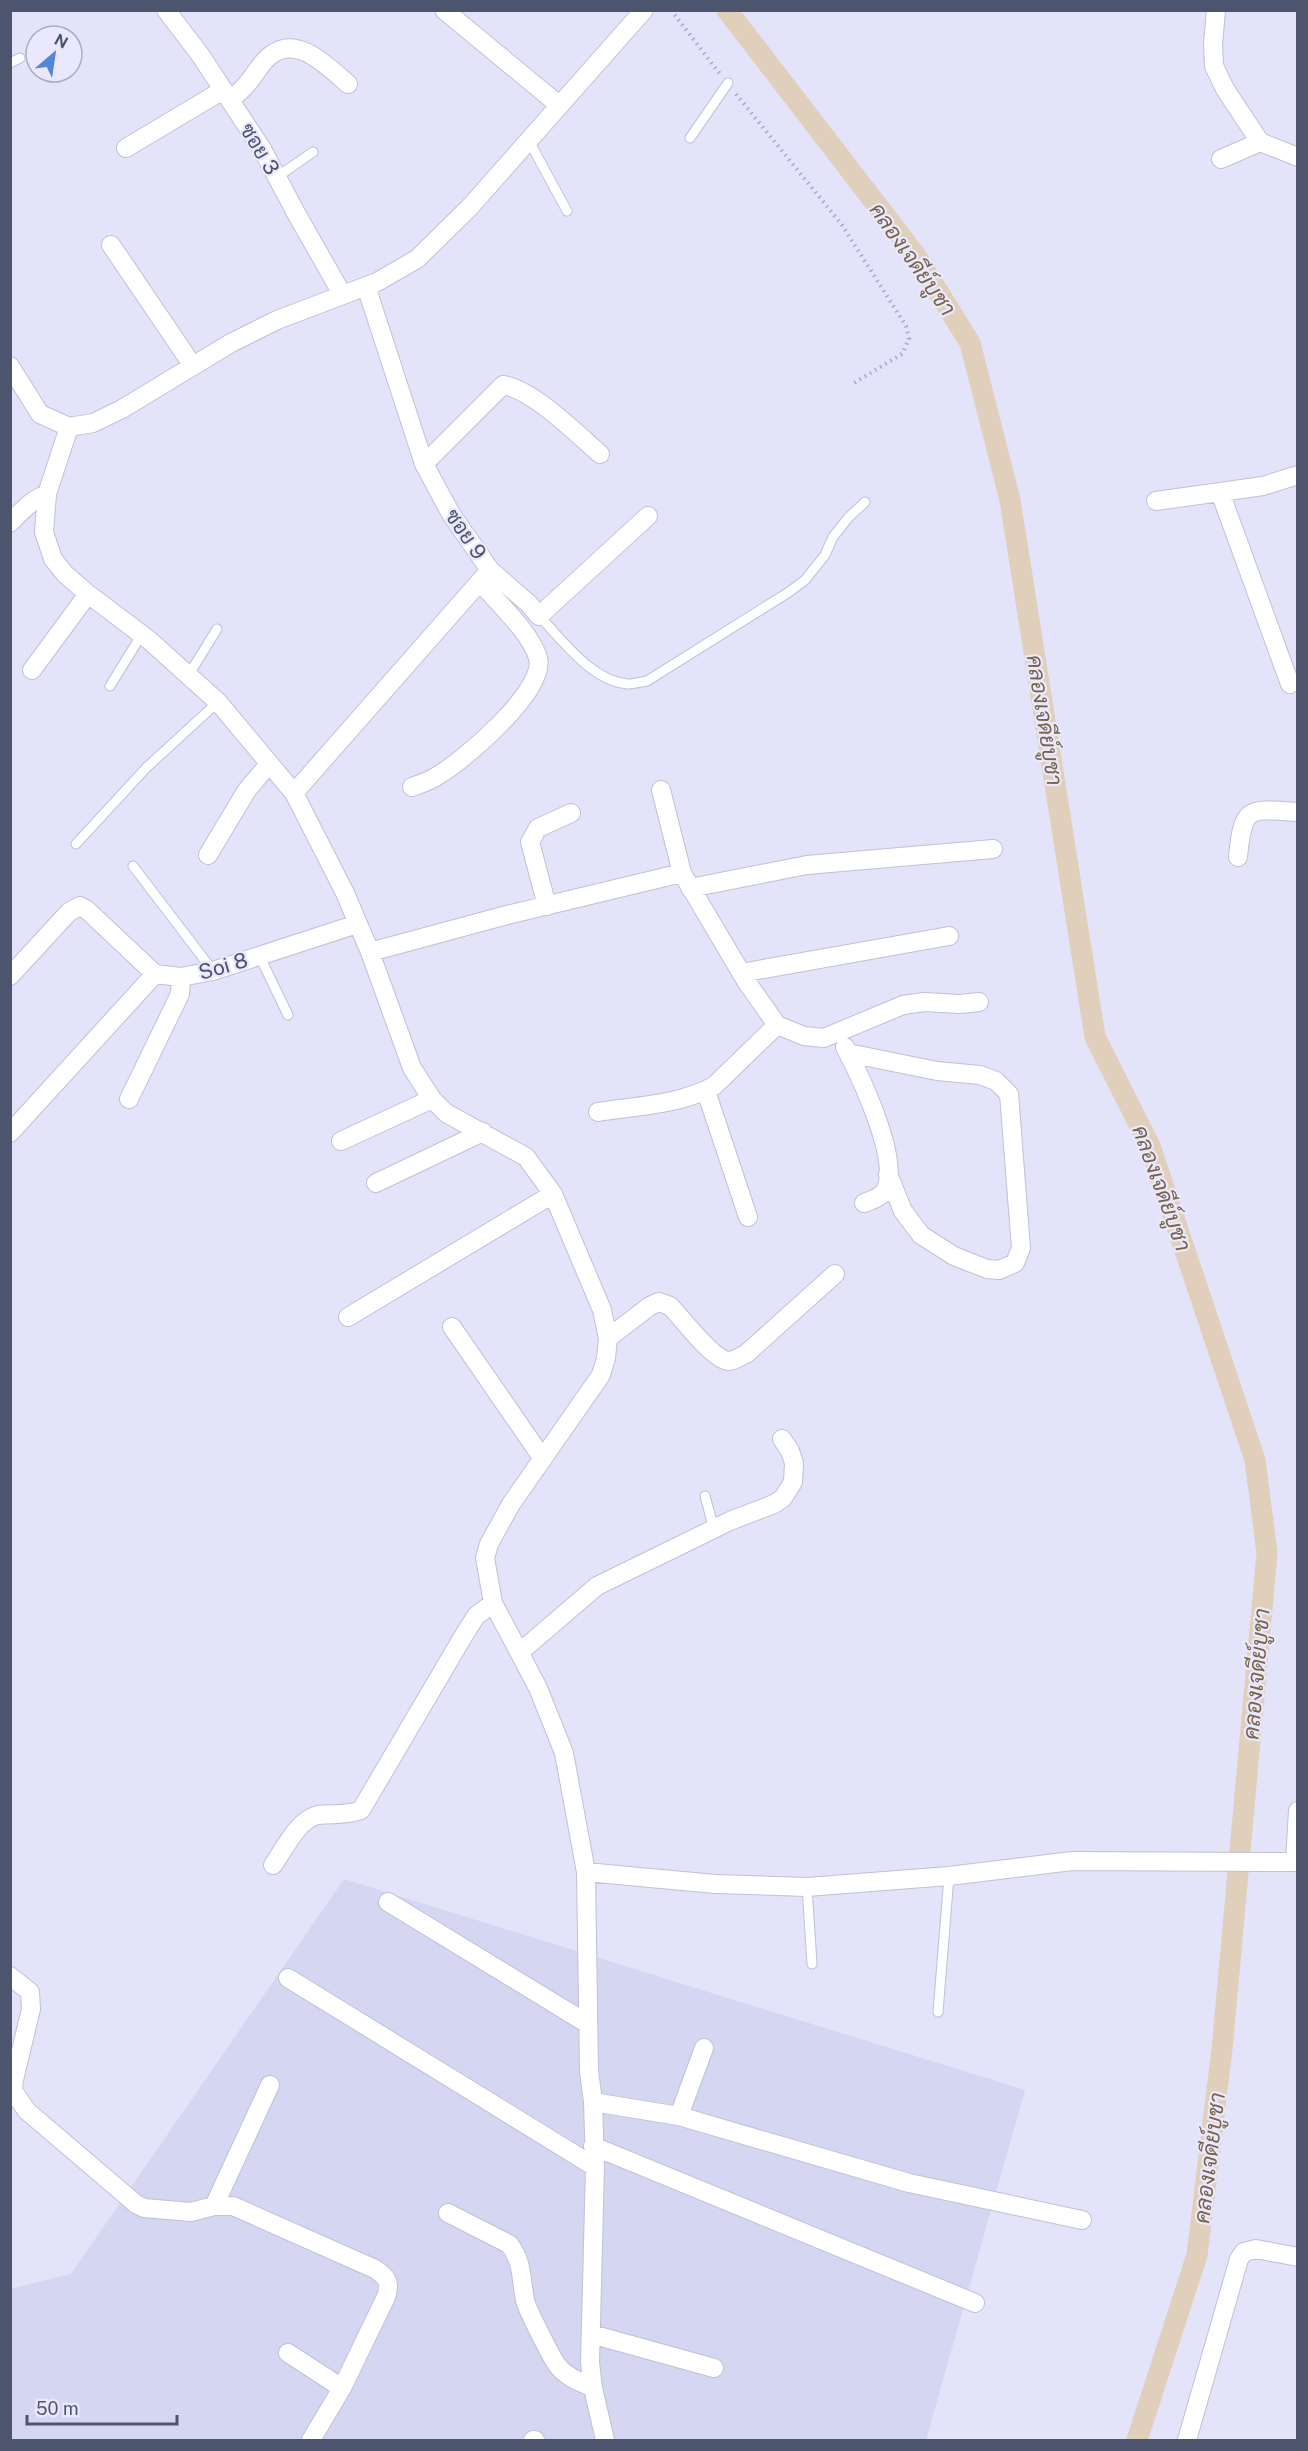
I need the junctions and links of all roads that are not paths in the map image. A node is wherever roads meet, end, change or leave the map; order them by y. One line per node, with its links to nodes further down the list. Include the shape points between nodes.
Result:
1 (166, 10): 9 (street, ซอย 3)
2 (444, 10): 10 (street)
3 (644, 10): 10 (street)
4 (1216, 10): 13 (street, via 1214,66 1224,89)
5 (20, 58): 6 (lane)
6 (10, 63)
7 (728, 83): 11 (lane)
8 (348, 84): 9 (street, via 315,57 297,49 285,49 272,54 247,85)
9 (226, 95): 14 (street); 18 (street, ซอย 3)
10 (559, 105): 12 (street)
11 (690, 138)
12 (529, 141): 19 (lane); 21 (street, via 417,259)
13 (1260, 142): 16 (street); 17 (street)
14 (126, 148)
15 (313, 152): 18 (lane)
16 (1298, 157)
17 (1221, 159)
18 (277, 177): 22 (street, ซอย 3)
19 (567, 211)
20 (111, 245): 24 (street)
21 (366, 286): 22 (street); 27 (street, ซอย 9)
22 (342, 294): 24 (street, via 277,320)
23 (10, 366): 25 (street, via 40,414)
24 (193, 366): 25 (street, via 93,423)
25 (69, 427): 30 (street)
26 (600, 453): 27 (street, via 534,399 503,385)
27 (424, 464): 35 (street, ซอย 9)
28 (1298, 475): 29 (street, via 1263,486)
29 (1220, 492): 31 (street); 42 (street)
30 (47, 494): 34 (street); 36 (street, via 44,532 53,559)
31 (1156, 501)
32 (865, 502): 37 (lane, via 848,518 805,580 647,681 629,684 607,678 584,662)
33 (648, 516): 37 (street)
34 (10, 523)
35 (485, 576): 37 (street, via 529,604); 46 (street, via 539,659 536,674 514,710 490,735 437,777); 48 (street, ซอย 9)
36 (88, 594): 39 (street); 40 (street)
37 (539, 616)
38 (217, 629): 41 (lane)
39 (142, 634): 41 (street); 43 (lane)
40 (32, 670)
41 (188, 676): 44 (street)
42 (1290, 684)
43 (111, 686)
44 (218, 702): 45 (street); 51 (lane, via 147,767)
45 (269, 764): 48 (street); 53 (street, via 247,790)
46 (412, 787)
47 (661, 790): 56 (street)
48 (294, 793): 58 (street)
49 (1298, 812): 54 (street, via 1264,810 1246,817)
50 (571, 813): 57 (street, via 538,828 530,842)
51 (76, 844)
52 (993, 849): 56 (street)
53 (208, 855)
54 (1238, 857)
55 (134, 866): 62 (lane)
56 (686, 880): 57 (street); 63 (street)
57 (547, 906): 60 (street)
58 (357, 924): 60 (street); 61 (street, Soi 8)
59 (949, 936): 63 (street)
60 (370, 952): 74 (street, via 412,1068)
61 (259, 956): 62 (street, Soi 8); 68 (lane)
62 (213, 971): 66 (street, Soi 8)
63 (741, 973): 69 (street)
64 (155, 974): 65 (street, via 80,906 69,912); 66 (street); 77 (street)
65 (10, 976)
66 (181, 978): 73 (street, Soi 8, via 180,994)
67 (979, 1002): 70 (street, via 903,1005)
68 (288, 1015)
69 (777, 1024): 70 (street, via 804,1036 824,1038); 72 (street)
70 (838, 1032): 71 (street)
71 (848, 1053): 79 (street, via 875,1111); 79 (street, via 937,1071 980,1075 996,1081 1009,1094 1021,1248 1015,1263 999,1270 987,1269 954,1256 921,1235 903,1211)
72 (706, 1091): 75 (street, via 685,1099); 83 (street)
73 (129, 1099)
74 (432, 1099): 76 (street, via 447,1113); 78 (street)
75 (598, 1112)
76 (483, 1132): 80 (street); 81 (street, via 526,1157)
77 (10, 1133)
78 (341, 1141)
79 (888, 1174): 82 (street, via 881,1195)
80 (376, 1183)
81 (554, 1194): 85 (street); 87 (street, via 602,1310)
82 (864, 1203)
83 (748, 1217)
84 (835, 1274): 87 (street, via 746,1354 733,1360 716,1355 682,1317 662,1302 650,1306)
85 (348, 1317)
86 (452, 1327): 89 (street)
87 (608, 1338): 89 (street, via 601,1375)
88 (782, 1439): 91 (street, via 794,1463 793,1482 783,1498)
89 (543, 1459): 92 (street, via 511,1503 489,1544 485,1558)
90 (705, 1496): 91 (lane)
91 (714, 1529): 93 (street, via 597,1586)
92 (493, 1603): 93 (street); 96 (street, via 476,1616 361,1810 350,1815 316,1815 299,1828)
93 (520, 1652): 97 (street, via 564,1753)
94 (1298, 1811): 95 (street)
95 (1292, 1862): 98 (street, via 1072,1861)
96 (273, 1865)
97 (586, 1872): 99 (street, via 716,1884); 105 (street)
98 (949, 1876): 99 (street); 104 (lane)
99 (807, 1887): 101 (lane)
100 (388, 1902): 105 (street)
101 (812, 1964)
102 (10, 1976): 112 (street, via 30,1992 31,2009 13,2091 27,2111 140,2206 191,2212)
103 (288, 1978): 111 (street)
104 (938, 2012)
105 (588, 2024): 108 (street)
106 (704, 2048): 109 (street)
107 (270, 2085): 112 (street)
108 (593, 2102): 109 (street); 110 (street)
109 (679, 2116): 114 (street, via 909,2183)
110 (593, 2146): 111 (street); 116 (street)
111 (595, 2167): 117 (street)
112 (214, 2206): 120 (street, via 233,2206 385,2276 389,2288 386,2297)
113 (448, 2213): 121 (street, via 509,2244 516,2252 526,2305 558,2367)
114 (1082, 2220)
115 (1298, 2257): 124 (street, via 1256,2249 1244,2252 1239,2259)
116 (975, 2303)
117 (591, 2334): 119 (street); 121 (street)
118 (288, 2353): 120 (street)
119 (714, 2368)
120 (342, 2388): 122 (street)
121 (593, 2388): 123 (street)
122 (311, 2440)
123 (605, 2440)
124 (1187, 2440)

